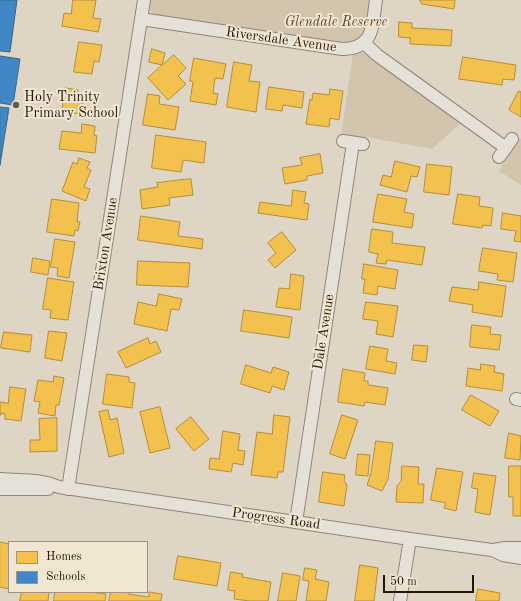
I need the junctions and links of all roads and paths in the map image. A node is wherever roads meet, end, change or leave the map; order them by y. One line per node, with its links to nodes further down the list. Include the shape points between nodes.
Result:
1 (144, 0): 3 (street, Brixton Avenue)
2 (376, 0): 4 (street, via 371,31)
3 (141, 19): 4 (street, Riversdale Avenue, via 342,49 352,49); 8 (street, Brixton Avenue)
4 (364, 43): 6 (street)
5 (353, 142): 10 (street, Dale Avenue)
6 (506, 148)
7 (0, 479): 8 (street, Progress Road, via 36,480)
8 (64, 488): 9 (street, Progress Road); 10 (street, Progress Road)
9 (0, 489)
10 (296, 522): 11 (street, Progress Road)
11 (410, 539): 13 (street, Progress Road); 15 (street)
12 (521, 548): 13 (street, Progress Road)
13 (492, 550): 14 (street, Progress Road)
14 (521, 558)
15 (400, 601)

